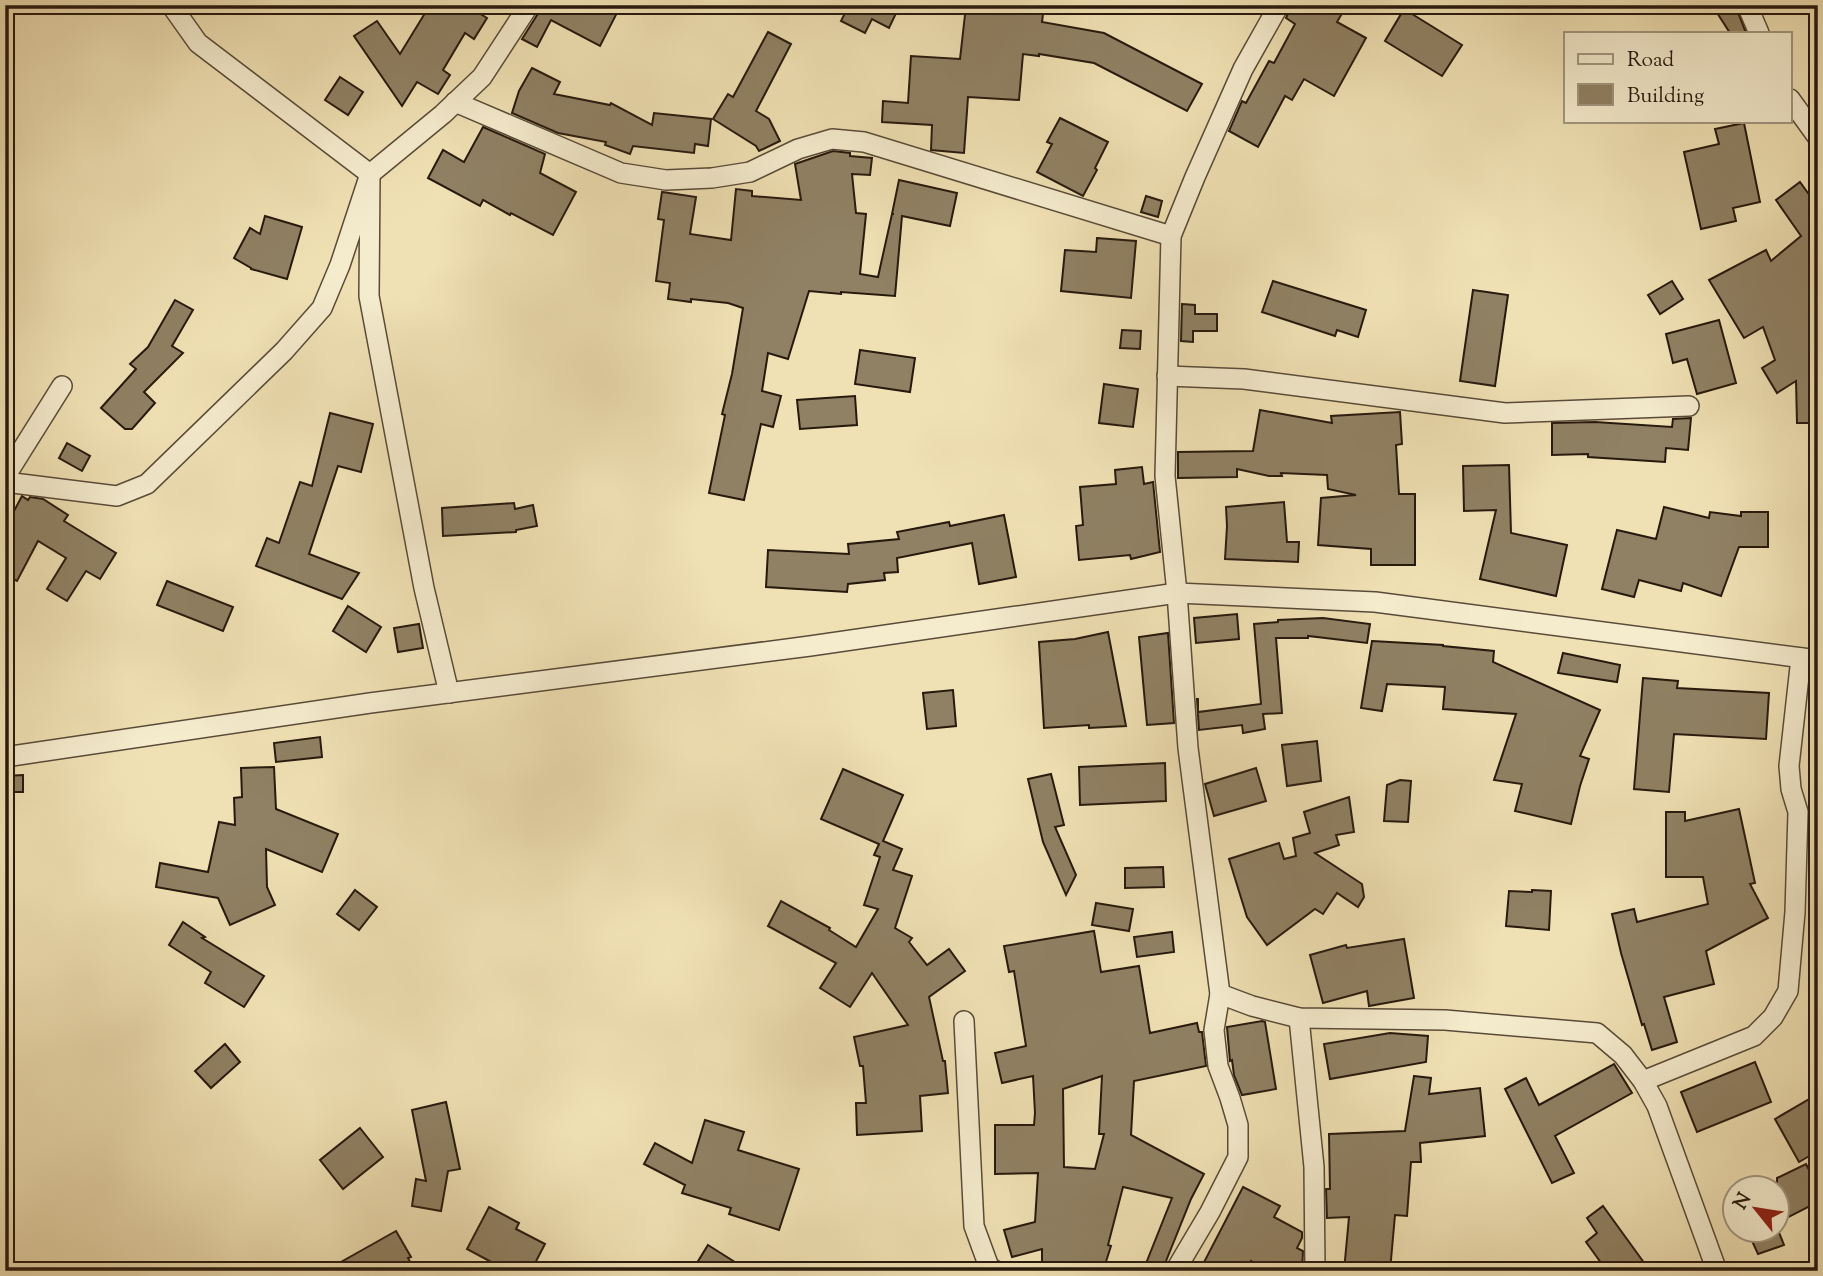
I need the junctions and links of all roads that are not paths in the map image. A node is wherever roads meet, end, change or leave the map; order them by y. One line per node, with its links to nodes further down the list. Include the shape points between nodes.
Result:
1 (171, 5): 9 (street, via 198,43)
2 (529, 5): 6 (street, via 482,77)
3 (1279, 5): 10 (street, via 1242,69)
4 (1747, 5): 5 (street)
5 (1759, 32)
6 (456, 102): 9 (street); 10 (street, via 621,173 666,180 750,172 832,138 864,142)
7 (1792, 102): 8 (street)
8 (1817, 138)
9 (370, 174): 14 (street, via 322,308 147,484 117,496); 17 (street, via 369,296 424,589)
10 (1171, 236): 11 (street)
11 (1167, 376): 13 (street, via 1244,379 1505,413); 15 (street, via 1165,476)
12 (62, 386): 14 (street)
13 (1689, 406)
14 (5, 479)
15 (1177, 593): 16 (street, via 1374,602); 17 (street); 19 (street, via 1188,748)
16 (1809, 659): 22 (street, via 1789,766 1798,812 1788,991 1773,1017 1754,1036)
17 (449, 693): 18 (street)
18 (5, 757)
19 (1220, 994): 20 (street); 24 (street, via 1213,1030 1218,1066 1238,1125 1238,1157)
20 (1299, 1018): 22 (street, via 1445,1020 1597,1033 1623,1055); 25 (street, via 1314,1167)
21 (964, 1021): 23 (street, via 974,1226 989,1267)
22 (1643, 1081): 26 (street, via 1657,1106)
23 (996, 1271)
24 (1175, 1271)
25 (1315, 1271)
26 (1717, 1271)

